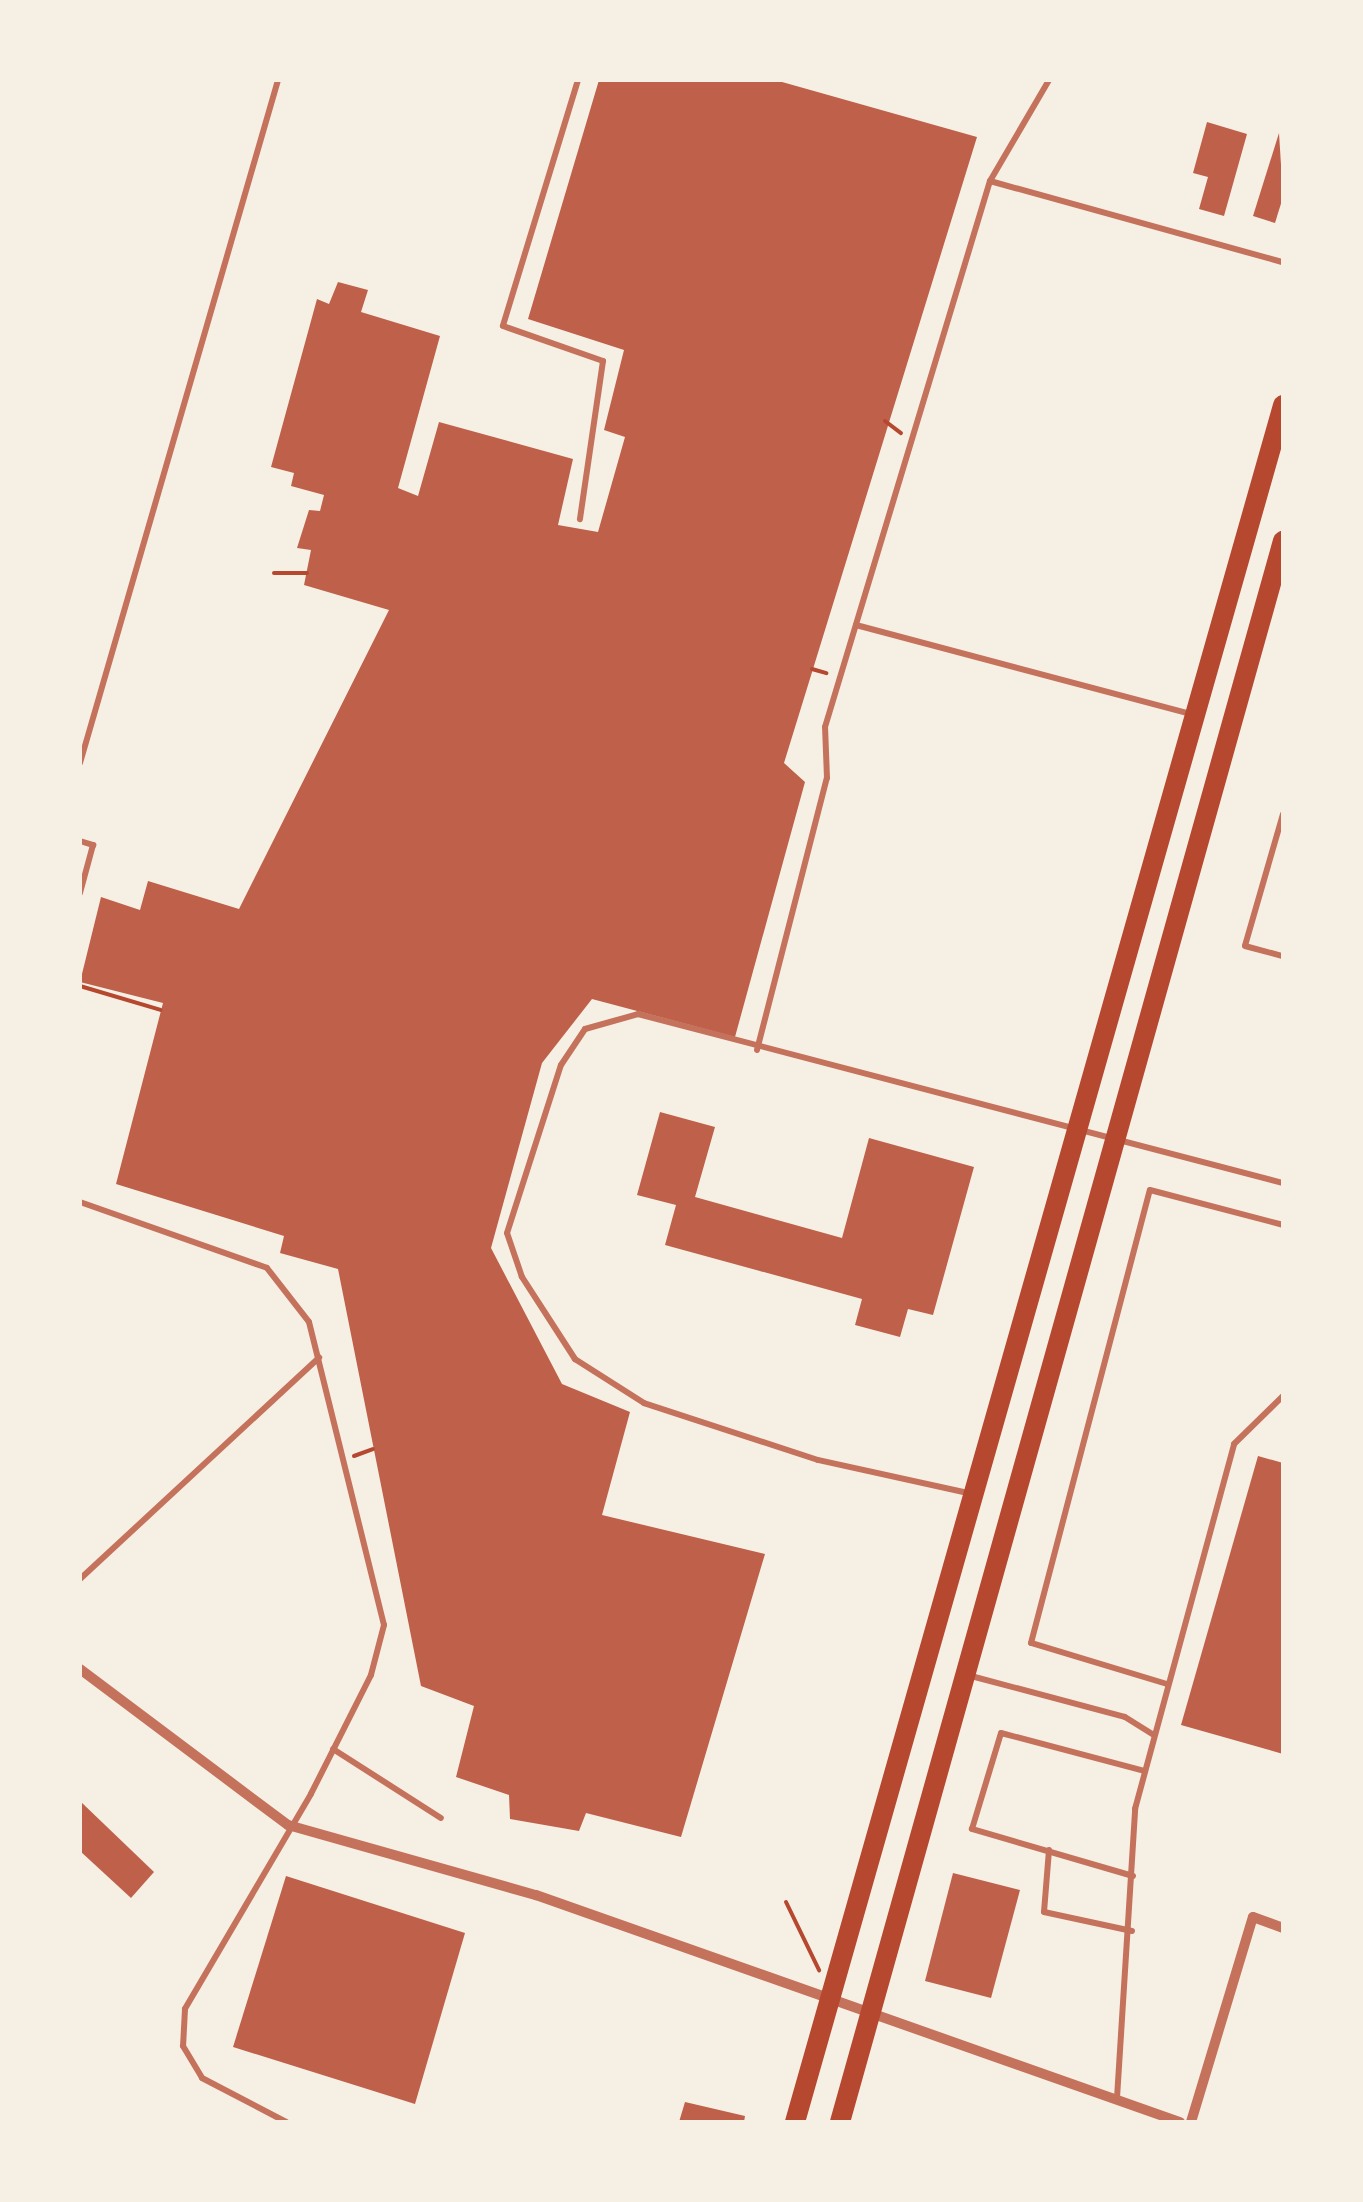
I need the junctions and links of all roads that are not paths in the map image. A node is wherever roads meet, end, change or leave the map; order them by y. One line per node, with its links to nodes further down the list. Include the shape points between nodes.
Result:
1 (278, 80): 11 (lane)
2 (578, 80): 7 (lane, via 503,326 603,361)
3 (1049, 80): 4 (lane)
4 (990, 181): 5 (lane); 9 (lane)
5 (1283, 262)
6 (1283, 406): 10 (main road)
7 (580, 519)
8 (1281, 553): 18 (main road)
9 (856, 626): 10 (lane); 16 (lane, via 820,742 827,778)
10 (1196, 716): 17 (main road)
11 (80, 763)
12 (1283, 814): 15 (lane, via 1244,946)
13 (80, 841): 14 (lane, via 93,844)
14 (80, 894)
15 (1283, 956)
16 (757, 1050): 17 (lane); 24 (lane, via 638,1014 585,1029 561,1065 507,1232 522,1276 575,1359 644,1402 818,1460)
17 (1078, 1134): 18 (lane); 24 (main road)
18 (1114, 1138): 19 (lane); 27 (main road)
19 (1283, 1184)
20 (80, 1202): 22 (lane, via 267,1268 309,1322)
21 (1283, 1225): 28 (lane, via 1150,1190 1031,1643)
22 (319, 1358): 25 (lane); 30 (lane, via 384,1624)
23 (1283, 1396): 28 (lane, via 1234,1444)
24 (974, 1495): 38 (main road)
25 (80, 1578)
26 (80, 1669): 33 (street)
27 (968, 1675): 29 (lane, via 1125,1716); 39 (main road)
28 (1167, 1684): 29 (lane)
29 (1154, 1735): 31 (lane)
30 (333, 1749): 32 (lane); 33 (lane)
31 (1145, 1771): 34 (lane, via 1001,1732 972,1829); 35 (lane)
32 (441, 1818)
33 (288, 1825): 38 (street, via 536,1894); 41 (lane, via 185,2009 183,2046 202,2078)
34 (1049, 1850): 35 (lane); 37 (lane, via 1044,1912)
35 (1133, 1876): 37 (lane)
36 (1283, 1928): 45 (street, via 1253,1917)
37 (1132, 1931): 40 (lane)
38 (831, 1995): 39 (street); 42 (main road)
39 (874, 2010): 40 (street); 43 (main road)
40 (1118, 2098): 44 (street)
41 (286, 2122)
42 (795, 2122)
43 (840, 2122)
44 (1180, 2122)
45 (1190, 2122)

